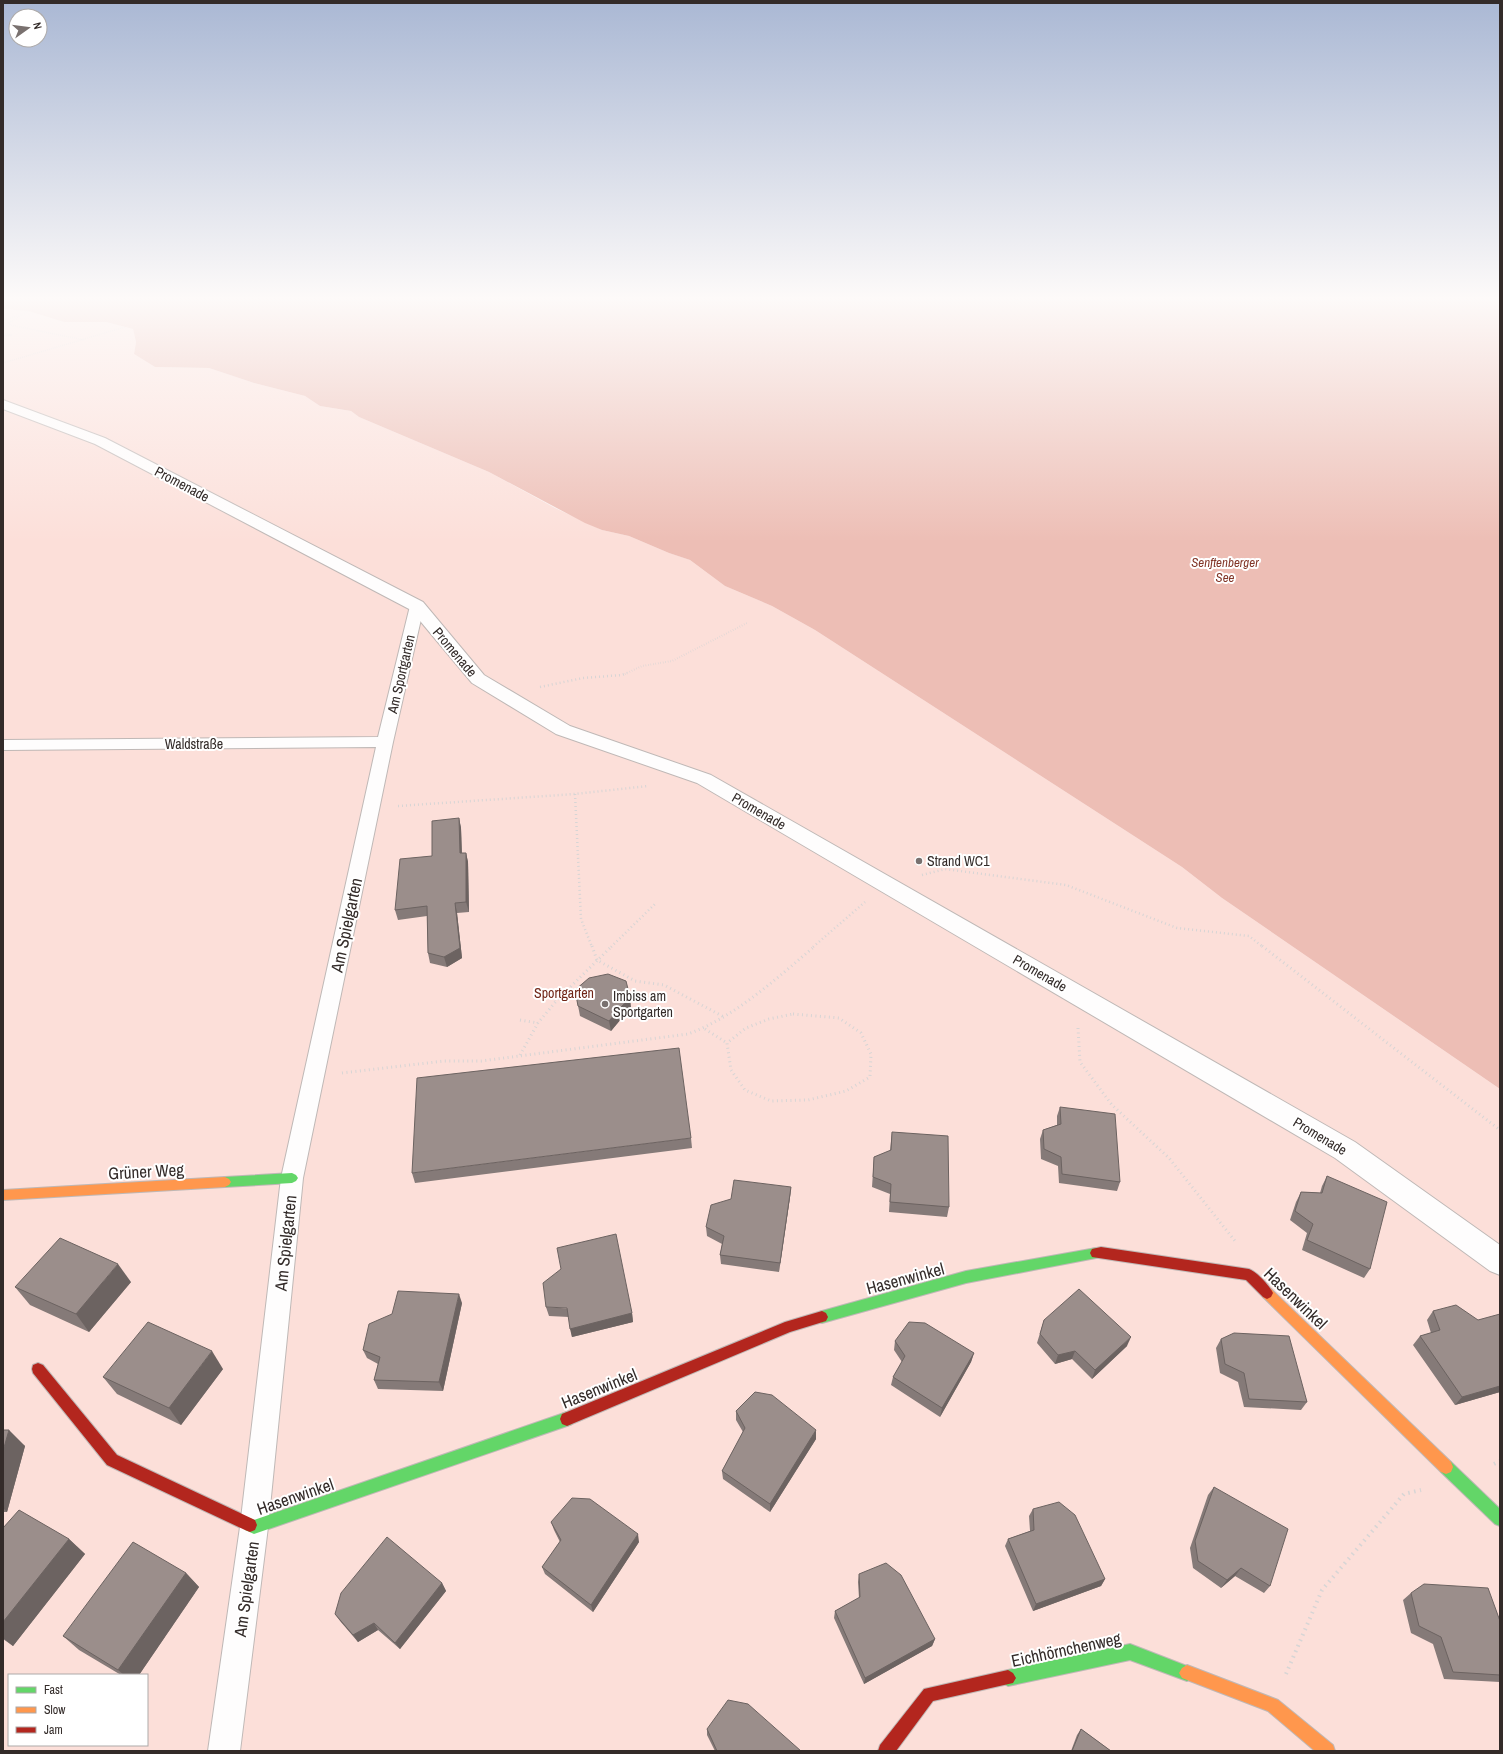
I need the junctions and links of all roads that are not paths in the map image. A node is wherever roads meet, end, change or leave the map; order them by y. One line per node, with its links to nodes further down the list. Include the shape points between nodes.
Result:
1 (3, 404): 2 (street, Promenade, via 100,441)
2 (417, 606): 3 (lane, Am Sportgarten); 7 (street, Promenade, via 478,679 563,730 704,779 1345,1150)
3 (385, 742): 4 (lane, Waldstraße); 5 (lane, Am Spielgarten)
4 (3, 745)
5 (292, 1178): 6 (street, Grüner Weg); 10 (lane, Am Spielgarten)
6 (3, 1195)
7 (1500, 1262)
8 (38, 1369): 10 (street, via 112,1460)
9 (1500, 1519): 10 (street, Hasenwinkel, via 1249,1274 1101,1252 966,1277 789,1326 571,1417)
10 (254, 1527): 11 (lane, Am Spielgarten)
11 (224, 1751)
12 (886, 1751): 13 (street, Eichhörnchenweg, via 929,1694 1130,1652 1273,1706)
13 (1327, 1751)

